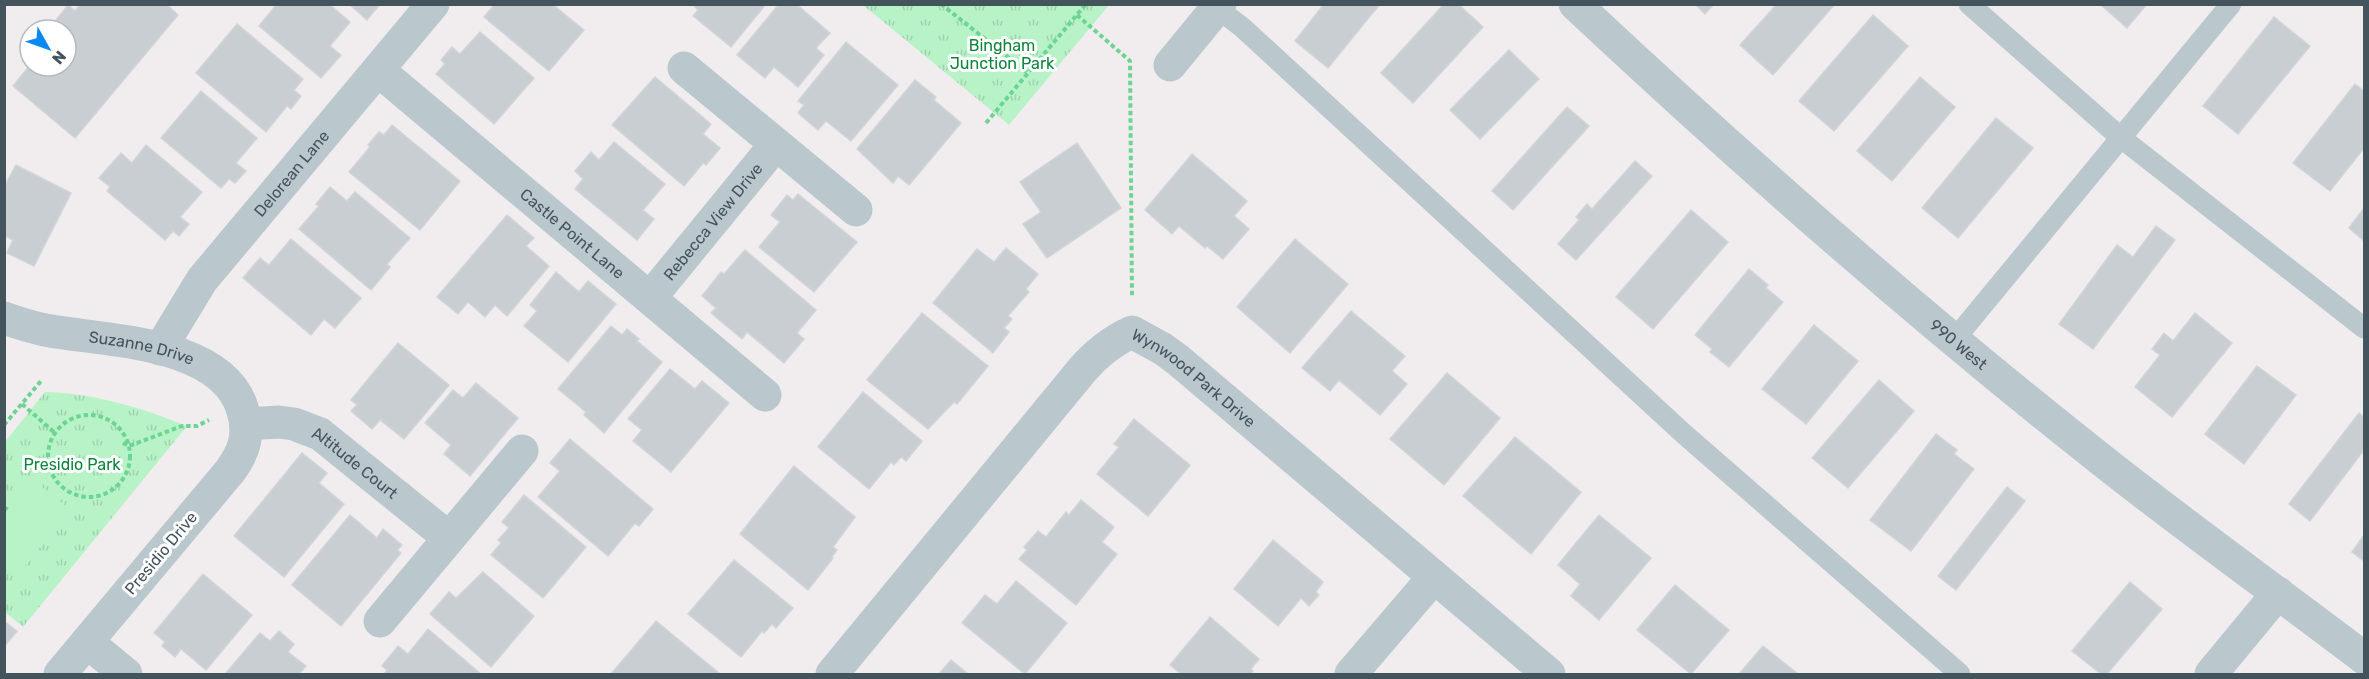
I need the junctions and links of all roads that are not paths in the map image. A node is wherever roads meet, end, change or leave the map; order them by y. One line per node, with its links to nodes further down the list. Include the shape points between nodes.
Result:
1 (433, 4): 8 (street, Delorean Lane)
2 (1575, 4): 15 (street, 990 West, via 1690,111)
3 (1969, 4): 9 (lane)
4 (2231, 4): 9 (lane)
5 (1219, 6): 6 (street); 31 (lane, via 1684,434)
6 (1170, 65)
7 (684, 68): 10 (street)
8 (378, 70): 12 (street, Castle Point Lane); 16 (street, Delorean Lane, via 202,280)
9 (2120, 137): 14 (lane); 15 (lane)
10 (776, 144): 11 (street); 12 (street, Rebecca View Drive)
11 (856, 210)
12 (650, 298): 17 (street, Castle Point Lane)
13 (4, 318): 16 (street, Suzanne Drive, via 46,330)
14 (2364, 328)
15 (1954, 340): 22 (street, 990 West, via 2114,470)
16 (160, 349): 18 (street, Suzanne Drive, via 217,374 238,396)
17 (765, 395)
18 (231, 421): 20 (street, Altitude Court, via 294,424 320,434); 24 (street, Presidio Drive, via 244,448 230,471)
19 (522, 451): 20 (street)
20 (449, 538): 23 (street)
21 (1434, 577): 28 (street, Wynwood Park Drive, via 1178,360 1132,332 1113,340 1083,369); 29 (street); 30 (street, Wynwood Park Drive)
22 (2278, 593): 25 (street, 990 West); 32 (street)
23 (380, 621)
24 (87, 642): 26 (street, Presidio Drive); 27 (street)
25 (2364, 658)
26 (60, 675)
27 (126, 675)
28 (832, 675)
29 (1352, 675)
30 (1549, 675)
31 (1960, 675)
32 (2211, 675)

